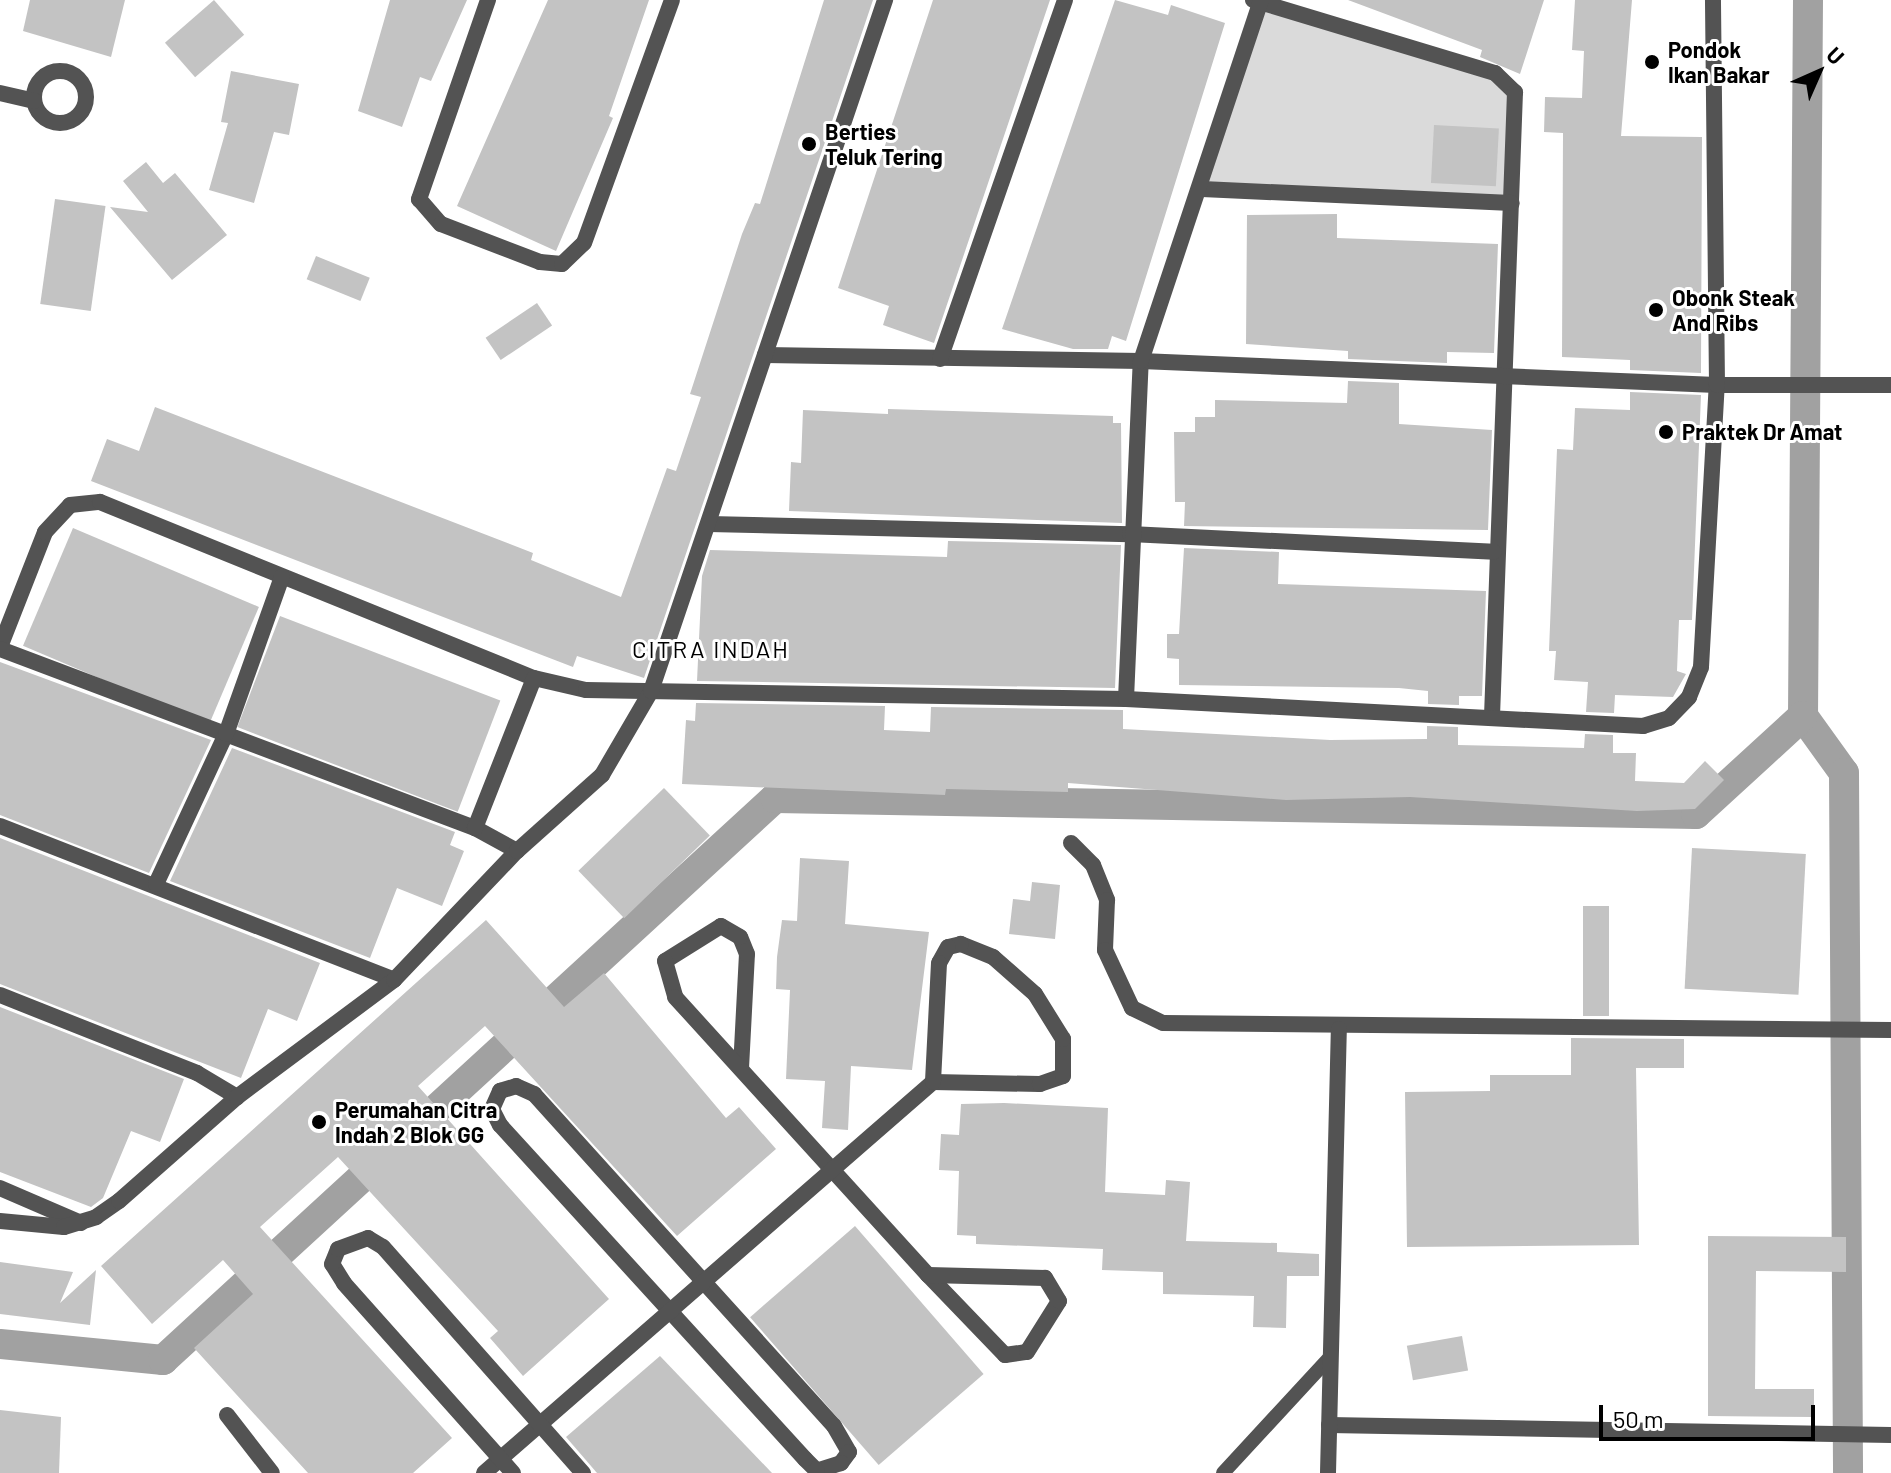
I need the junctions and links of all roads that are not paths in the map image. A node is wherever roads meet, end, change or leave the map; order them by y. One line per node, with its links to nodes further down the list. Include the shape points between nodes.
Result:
1 (488, 0): 2 (street, via 419,199 441,224 540,262 562,264 584,243)
2 (672, 0)
3 (885, 0): 11 (street)
4 (1065, 0): 12 (street)
5 (1713, 0): 15 (street)
6 (1258, 1): 9 (street); 10 (street, via 1504,78 1516,95)
7 (0, 93): 8 (street)
8 (34, 101)
9 (1202, 189): 10 (street); 13 (street)
10 (1512, 203): 14 (street)
11 (765, 355): 12 (street); 17 (street)
12 (940, 359): 13 (street)
13 (1141, 361): 14 (street); 18 (street)
14 (1503, 376): 15 (street); 19 (street)
15 (1717, 385): 16 (street); 25 (street, via 1701,667 1689,697 1669,718 1643,726)
16 (1891, 385)
17 (709, 524): 18 (street); 23 (street)
18 (1130, 534): 19 (street); 24 (street)
19 (1494, 552): 25 (street)
20 (282, 577): 21 (street, via 100,502 70,505 45,532); 22 (street); 26 (street)
21 (0, 648): 26 (street)
22 (534, 678): 23 (street, via 586,690); 28 (street)
23 (651, 691): 24 (street); 30 (street, via 602,775)
24 (1126, 699): 25 (street)
25 (1492, 716)
26 (226, 734): 28 (street); 31 (street)
27 (0, 826): 31 (street)
28 (475, 828): 30 (street)
29 (1071, 843): 34 (street, via 1093,865 1107,900 1105,950 1132,1008 1163,1023)
30 (517, 851): 32 (street)
31 (156, 884): 32 (street)
32 (394, 980): 38 (street)
33 (0, 995): 38 (street, via 197,1073)
34 (1339, 1029): 35 (street); 46 (street)
35 (1891, 1030)
36 (741, 1068): 36 (street, via 747,954 740,937 721,926 677,949 665,961 665,975 675,997); 39 (street)
37 (933, 1082): 37 (street, via 939,963 948,947 961,944 993,957 1035,994 1063,1039 1063,1076 1040,1084); 39 (street)
38 (237, 1097): 42 (street, via 119,1201)
39 (832, 1166): 43 (street); 44 (street)
40 (0, 1188): 42 (street)
41 (0, 1221): 42 (street, via 48,1228)
42 (81, 1223)
43 (928, 1275): 43 (street, via 1045,1278 1059,1301 1027,1352 1016,1357 994,1346)
44 (702, 1282): 45 (street); 45 (street, via 845,1440 849,1452 841,1463 817,1471); 45 (street, via 534,1094 516,1086 500,1091 492,1109 500,1125)
45 (668, 1311): 48 (street)
46 (1331, 1356): 49 (street); 56 (lane)
47 (227, 1415): 52 (street)
48 (539, 1424): 51 (street); 51 (street, via 383,1247 368,1238 338,1249 332,1264 344,1283); 55 (street)
49 (1329, 1425): 50 (street); 57 (street)
50 (1891, 1435)
51 (500, 1458): 53 (street); 54 (street)
52 (272, 1473)
53 (484, 1473)
54 (513, 1473)
55 (583, 1473)
56 (1223, 1473)
57 (1328, 1473)

